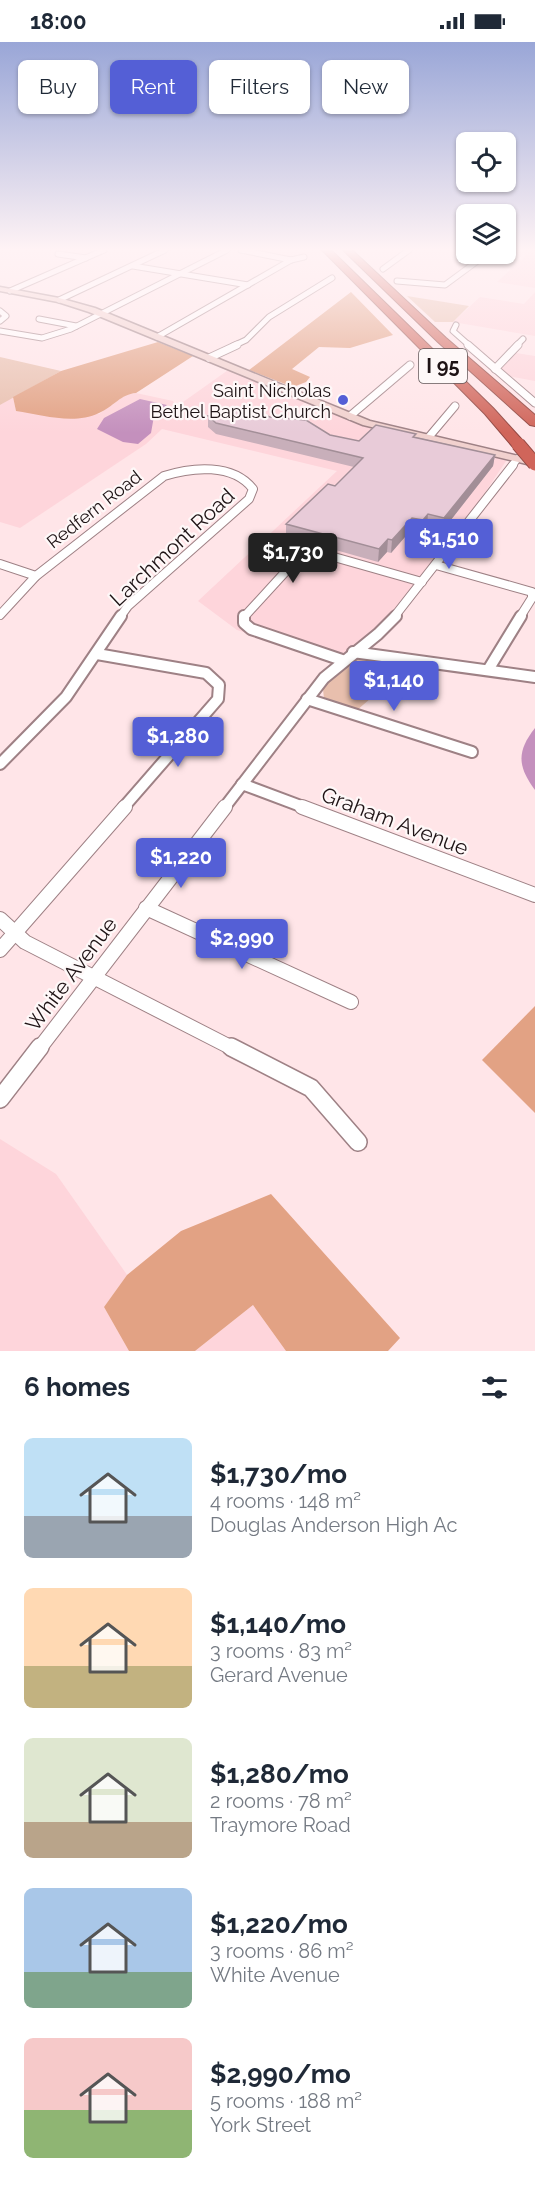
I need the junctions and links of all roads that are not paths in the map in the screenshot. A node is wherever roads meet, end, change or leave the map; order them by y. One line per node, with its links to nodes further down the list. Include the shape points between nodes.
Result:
1 (0, 311): 10 (street, via 6,316)
2 (92, 311): 8 (street)
3 (107, 311): 8 (street)
4 (202, 311): 14 (street)
5 (279, 311): 16 (street, via 246,340)
6 (388, 311): 25 (highway, I 95, bridge, via 489,411)
7 (412, 311): 22 (highway, I 95)
8 (101, 314): 12 (street); 14 (street)
9 (39, 319): 12 (street)
10 (0, 321)
11 (456, 325): 18 (street, via 453,331)
12 (76, 326): 13 (street, via 39,338)
13 (0, 330)
14 (157, 337): 16 (street)
15 (523, 339): 18 (street)
16 (209, 358): 21 (street)
17 (410, 365): 21 (street)
18 (495, 369): 19 (street)
19 (535, 403)
20 (455, 406): 23 (street)
21 (350, 416): 23 (street)
22 (535, 422)
23 (428, 438): 24 (street)
24 (517, 459): 25 (street); 28 (street, White Avenue)
25 (535, 463)
26 (227, 473): 29 (street, Redfern Road, via 193,469 164,476); 32 (street, Larchmont Road, via 251,484 249,499 128,606)
27 (0, 564): 29 (street)
28 (436, 565): 30 (street, White Avenue); 34 (street, via 532,592)
29 (36, 576): 31 (street, Redfern Road)
30 (422, 582): 33 (street, White Avenue, via 387,627); 33 (street, via 327,555 311,555 298,558 244,616 244,623 251,629)
31 (0, 615)
32 (97, 654): 38 (street, Larchmont Road, via 66,697); 43 (street, via 207,673 219,685 219,699)
33 (348, 656): 34 (street); 36 (street, White Avenue)
34 (488, 670): 35 (street)
35 (535, 677)
36 (307, 699): 37 (street); 39 (street, White Avenue)
37 (472, 752)
38 (0, 764)
39 (242, 784): 40 (street, Graham Avenue); 41 (street, White Avenue)
40 (535, 895)
41 (146, 908): 45 (street, White Avenue); 46 (street)
42 (0, 920): 43 (street)
43 (15, 934): 44 (street); 45 (street)
44 (0, 950)
45 (94, 977): 47 (street, White Avenue); 48 (street, via 311,1088)
46 (351, 1002)
47 (0, 1098)
48 (358, 1142)

